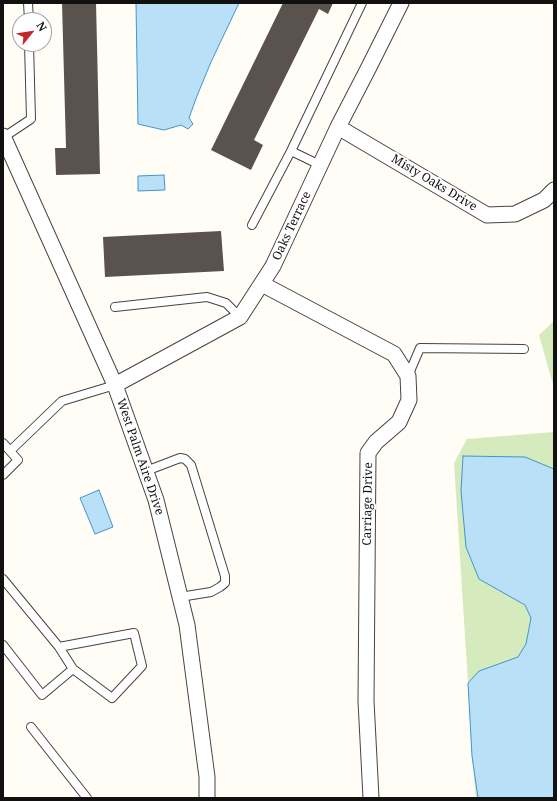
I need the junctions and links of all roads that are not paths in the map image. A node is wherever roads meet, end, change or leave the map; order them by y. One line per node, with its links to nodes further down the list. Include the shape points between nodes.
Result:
1 (362, 3): 6 (lane)
2 (401, 3): 4 (street, Oaks Terrace)
3 (29, 52): 5 (lane, via 30,120)
4 (338, 126): 7 (street, Oaks Terrace); 8 (street, Misty Oaks Drive, via 487,215 515,214 544,200)
5 (3, 137): 15 (street, West Palm Aire Drive)
6 (291, 152): 7 (lane); 9 (lane)
7 (320, 166): 10 (street, Oaks Terrace)
8 (554, 190)
9 (252, 224)
10 (262, 284): 12 (street, Oaks Terrace); 14 (street, via 394,354)
11 (115, 307): 12 (lane, via 207,297 226,302)
12 (240, 317): 15 (street, Oaks Terrace)
13 (524, 348): 14 (lane, via 420,348)
14 (408, 376): 28 (street, Carriage Drive, via 409,400 399,422 376,442 368,453 366,701)
15 (114, 385): 17 (lane, via 62,401); 18 (street, West Palm Aire Drive)
16 (3, 443): 17 (lane)
17 (10, 451): 19 (lane, via 18,460)
18 (146, 471): 21 (street, West Palm Aire Drive, via 156,500); 21 (lane, via 180,458 191,465 225,576 225,583 211,592)
19 (3, 475)
20 (3, 579): 23 (lane)
21 (180, 597): 27 (street, West Palm Aire Drive, via 187,625 207,777)
22 (3, 645): 24 (lane, via 42,695)
23 (59, 647): 24 (lane); 24 (lane, via 134,634 142,666 112,698)
24 (73, 669)
25 (31, 726): 26 (lane)
26 (87, 798)
27 (207, 798)
28 (371, 798)

